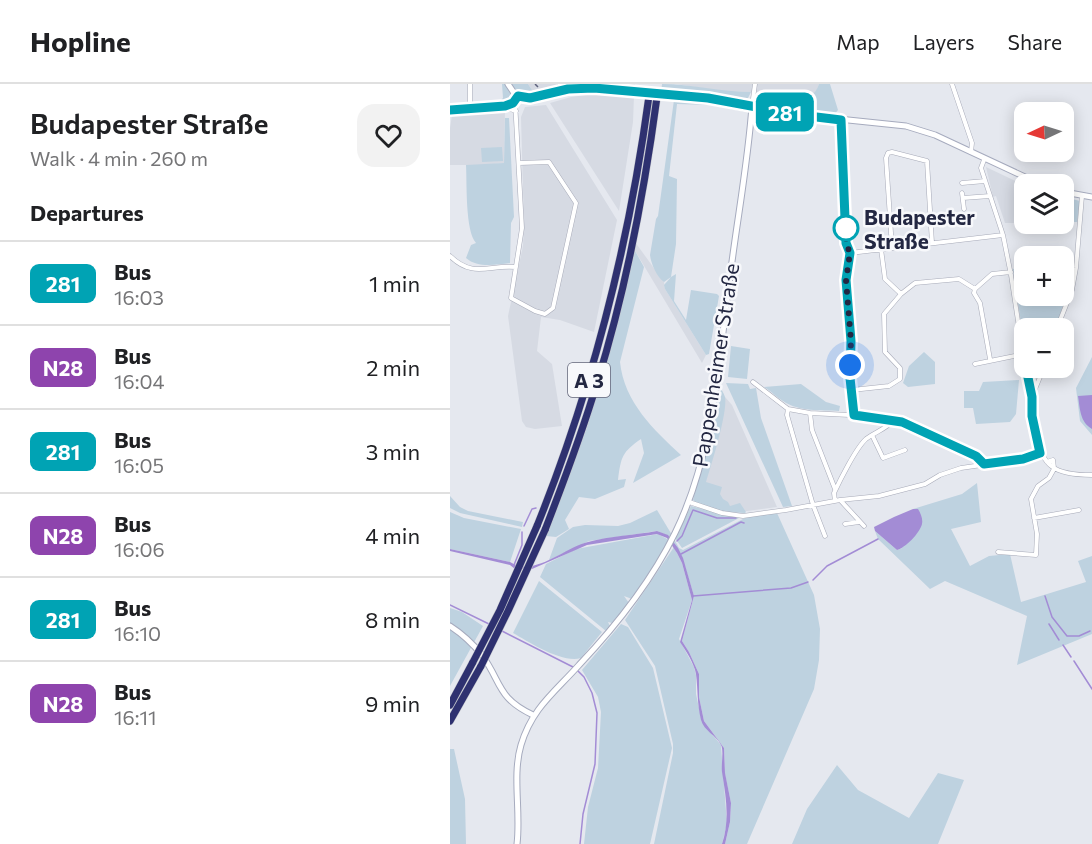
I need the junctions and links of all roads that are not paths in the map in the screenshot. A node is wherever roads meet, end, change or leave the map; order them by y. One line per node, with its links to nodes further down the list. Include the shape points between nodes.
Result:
1 (470, 84): 11 (street)
2 (508, 84): 7 (street)
3 (755, 84): 9 (street)
4 (952, 84): 14 (street, via 972,143)
5 (561, 87): 6 (street); 7 (street)
6 (654, 91): 9 (street); 70 (highway, A 3, bridge, via 608,312 574,426 537,526); 70 (highway, A 3, bridge, via 639,211 616,314 582,429 545,530 508,611)
7 (518, 98): 8 (street); 12 (street); 12 (street)
8 (505, 106): 11 (street); 12 (street)
9 (752, 106): 13 (street); 60 (street, Pappenheimer Straße, via 716,381 705,446)
10 (450, 110): 11 (street)
11 (470, 110)
12 (516, 111): 16 (street)
13 (841, 120): 14 (street, via 906,126); 31 (street, via 846,243)
14 (970, 153): 15 (street)
15 (984, 159): 17 (street); 18 (street, via 981,168)
16 (519, 163): 33 (street, via 522,221); 33 (street, via 549,162 576,203 549,313 535,312 511,298)
17 (1018, 174)
18 (985, 181): 19 (street); 22 (street)
19 (962, 183)
20 (962, 193): 25 (street)
21 (1074, 194): 23 (street)
22 (990, 196): 25 (street); 27 (street)
23 (1082, 196): 24 (street); 38 (street, via 1076,268)
24 (1092, 197)
25 (963, 198): 26 (street)
26 (964, 209)
27 (1003, 235): 28 (street); 34 (street)
28 (932, 243): 29 (street); 29 (street, via 927,161 893,152 887,154)
29 (892, 248): 30 (street)
30 (881, 249): 31 (street); 36 (street, via 885,279)
31 (850, 253): 45 (street, via 846,280)
32 (450, 256): 33 (street, via 475,270)
33 (516, 267)
34 (1011, 272): 35 (street, via 992,274); 37 (street)
35 (975, 289): 36 (street, via 959,279 914,284); 40 (street)
36 (902, 294): 45 (street, via 884,314 885,352 901,371 900,379 891,386)
37 (1021, 318)
38 (1061, 318)
39 (1014, 355): 40 (street)
40 (990, 359): 41 (street)
41 (975, 364)
42 (1028, 378): 46 (street)
43 (1040, 378): 46 (street)
44 (753, 382): 47 (street)
45 (852, 390): 49 (street)
46 (1032, 397): 53 (street)
47 (788, 409): 48 (street); 61 (street)
48 (810, 413): 49 (street); 57 (street, via 812,430)
49 (854, 415): 50 (street)
50 (894, 420): 51 (street); 54 (street, via 913,425 976,456)
51 (872, 435): 52 (street, via 883,458); 57 (street, via 859,448)
52 (905, 450)
53 (1040, 453): 54 (street); 55 (street, via 1047,462 1054,462)
54 (984, 464): 58 (street, via 951,471 908,489)
55 (1054, 469): 56 (street); 63 (street, via 1034,490)
56 (1092, 475)
57 (836, 489): 59 (street)
58 (840, 500): 59 (street); 64 (street)
59 (835, 501): 61 (street)
60 (689, 502): 61 (street, via 743,516); 72 (street, Pappenheimer Straße, via 663,556 642,588 580,665)
61 (813, 505): 67 (street)
62 (1078, 510): 63 (street)
63 (1034, 518): 68 (street, via 1036,555)
64 (860, 522): 65 (street); 66 (street)
65 (845, 524)
66 (864, 526)
67 (825, 536)
68 (998, 552)
69 (450, 626): 72 (street, via 482,654 505,696)
70 (477, 664): 71 (highway, A 3); 73 (highway, A 3)
71 (450, 705)
72 (533, 715): 74 (street, Pappenheimer Straße, via 519,754)
73 (450, 721)
74 (517, 844)

